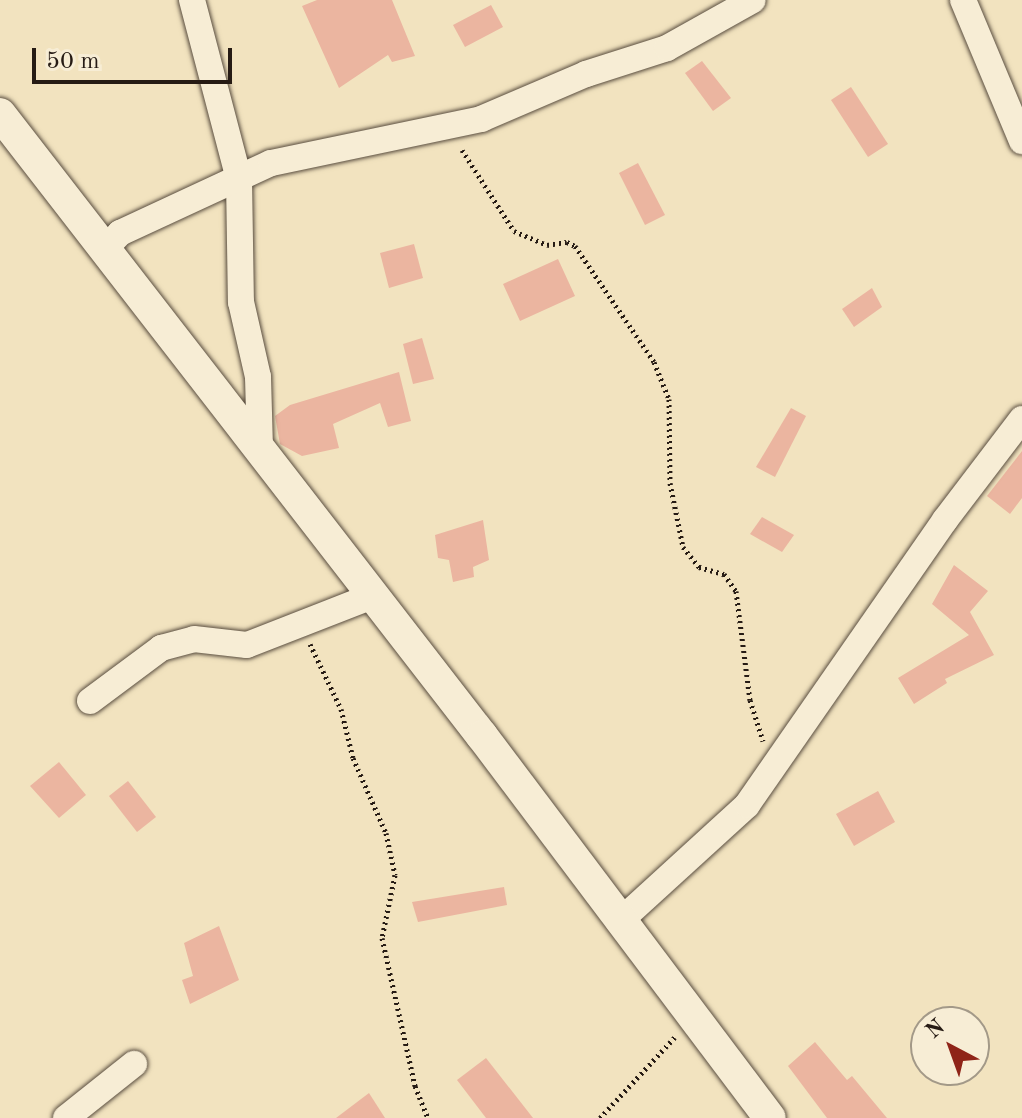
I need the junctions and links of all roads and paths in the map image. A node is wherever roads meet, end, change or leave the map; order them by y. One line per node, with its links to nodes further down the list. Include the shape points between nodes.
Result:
1 (192, 0): 7 (street)
2 (753, 0): 5 (street, via 667,48)
3 (963, 0): 6 (street)
4 (0, 114): 8 (street)
5 (450, 128): 7 (street, via 293,155); 14 (path, via 507,224 528,240 575,246 654,362 669,399 670,483 683,547 699,567 724,574 736,591 750,700)
6 (1022, 141)
7 (239, 179): 8 (street, via 120,233); 10 (street, via 241,302 258,377)
8 (106, 248): 10 (street)
9 (1022, 419): 14 (street, via 945,520)
10 (260, 450): 11 (street)
11 (373, 596): 12 (street); 15 (street)
12 (299, 622): 13 (street, via 247,645 194,639 161,648); 19 (path, via 341,709 353,758 386,833 395,875 382,938 415,1086)
13 (90, 701)
14 (773, 771): 15 (street, via 722,831)
15 (619, 922): 16 (street)
16 (697, 1020): 20 (path, via 662,1046); 21 (street)
17 (134, 1064): 18 (street)
18 (66, 1118)
19 (428, 1118)
20 (600, 1118)
21 (770, 1118)

